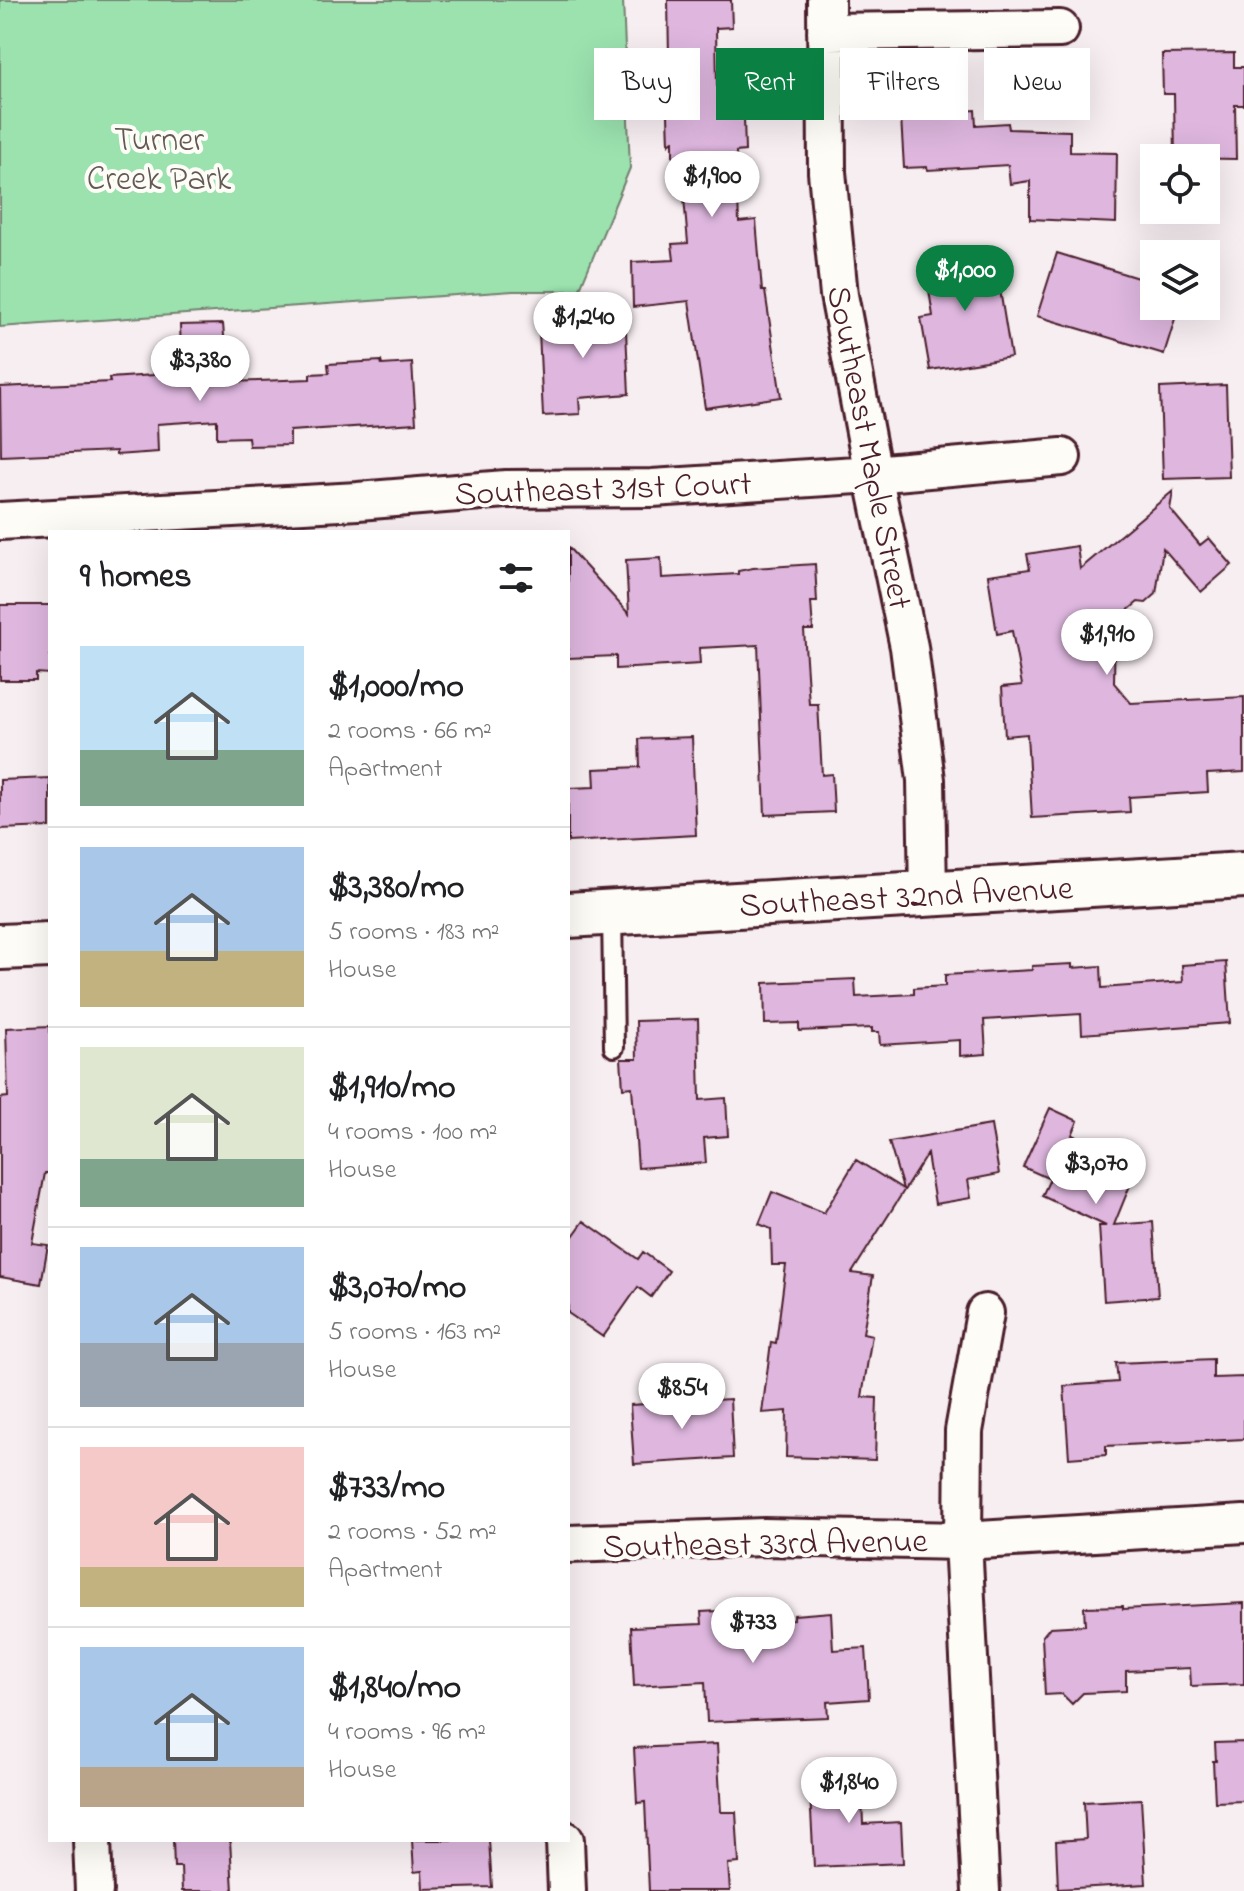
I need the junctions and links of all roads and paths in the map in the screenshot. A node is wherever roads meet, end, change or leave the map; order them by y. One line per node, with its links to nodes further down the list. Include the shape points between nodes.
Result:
1 (826, 16): 2 (street); 4 (street, Southeast Maple Street, via 827,172 839,295)
2 (1060, 29)
3 (1062, 457): 4 (street, Southeast 31st Court)
4 (873, 474): 5 (street, Southeast 31st Court, via 652,488 506,489); 7 (street, Southeast Maple Street, via 911,662 926,780)
5 (0, 521)
6 (1244, 875): 7 (main road, Southeast 32nd Avenue)
7 (928, 894): 8 (main road, Southeast 32nd Avenue)
8 (612, 913): 9 (main road, Southeast 32nd Avenue); 12 (lane)
9 (570, 915)
10 (48, 945): 11 (main road)
11 (0, 947)
12 (614, 1047)
13 (985, 1313): 15 (street, via 964,1431)
14 (1244, 1524): 15 (street, Southeast 33rd Avenue)
15 (963, 1541): 16 (street, Southeast 33rd Avenue, via 764,1537); 21 (street)
16 (570, 1544)
17 (92, 1842): 19 (street)
18 (565, 1842): 20 (street)
19 (94, 1891)
20 (567, 1891)
21 (981, 1891)

